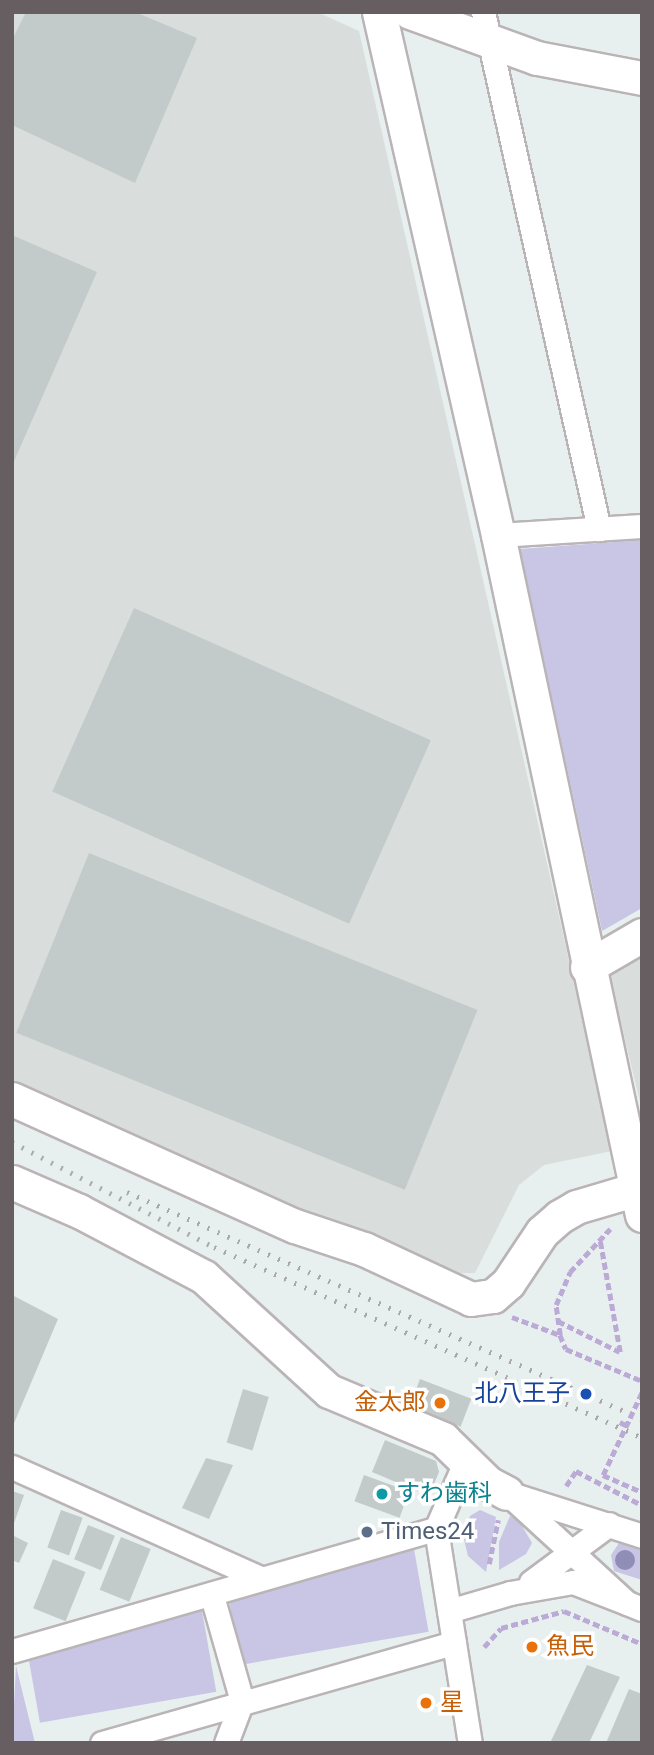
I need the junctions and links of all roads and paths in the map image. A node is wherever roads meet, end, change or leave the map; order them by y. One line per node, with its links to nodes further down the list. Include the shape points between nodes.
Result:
1 (379, 12): 7 (street)
2 (410, 12): 3 (street)
3 (486, 26): 4 (street, via 537,58); 6 (street)
4 (642, 78)
5 (642, 526): 6 (street)
6 (599, 529): 7 (street)
7 (498, 535): 9 (street)
8 (642, 935): 9 (street)
9 (587, 967): 12 (street)
10 (12, 1099): 12 (street, via 295,1226 364,1249 471,1298 493,1296 508,1283 542,1232 576,1207)
11 (12, 1182): 22 (street, via 79,1211 204,1277 328,1391 443,1439)
12 (639, 1202)
13 (610, 1229): 14 (path)
14 (600, 1241): 16 (path, via 570,1272 556,1305); 16 (path, via 620,1352)
15 (508, 1316): 17 (path)
16 (558, 1321): 17 (path)
17 (560, 1335): 18 (path, via 566,1349)
18 (642, 1381)
19 (642, 1392): 21 (path, bridge)
20 (620, 1422): 21 (path, bridge)
21 (626, 1425): 25 (path, bridge, via 603,1475)
22 (466, 1460): 26 (street); 29 (street)
23 (12, 1467): 33 (street)
24 (576, 1471): 27 (path)
25 (642, 1492)
26 (503, 1504): 28 (street); 31 (street); 32 (path)
27 (642, 1505)
28 (609, 1524): 30 (street); 31 (street)
29 (436, 1529): 33 (street); 37 (street)
30 (642, 1536)
31 (575, 1552): 34 (street); 36 (street)
32 (489, 1564)
33 (260, 1578): 35 (street)
34 (510, 1593): 36 (street, via 573,1583); 37 (street)
35 (212, 1596): 41 (street); 42 (street)
36 (637, 1606)
37 (449, 1611): 38 (street)
38 (454, 1643): 42 (street); 45 (street)
39 (642, 1644): 40 (path, via 564,1611 501,1628)
40 (484, 1647)
41 (12, 1651)
42 (242, 1701): 43 (street); 44 (street)
43 (102, 1743)
44 (226, 1743)
45 (470, 1743)

